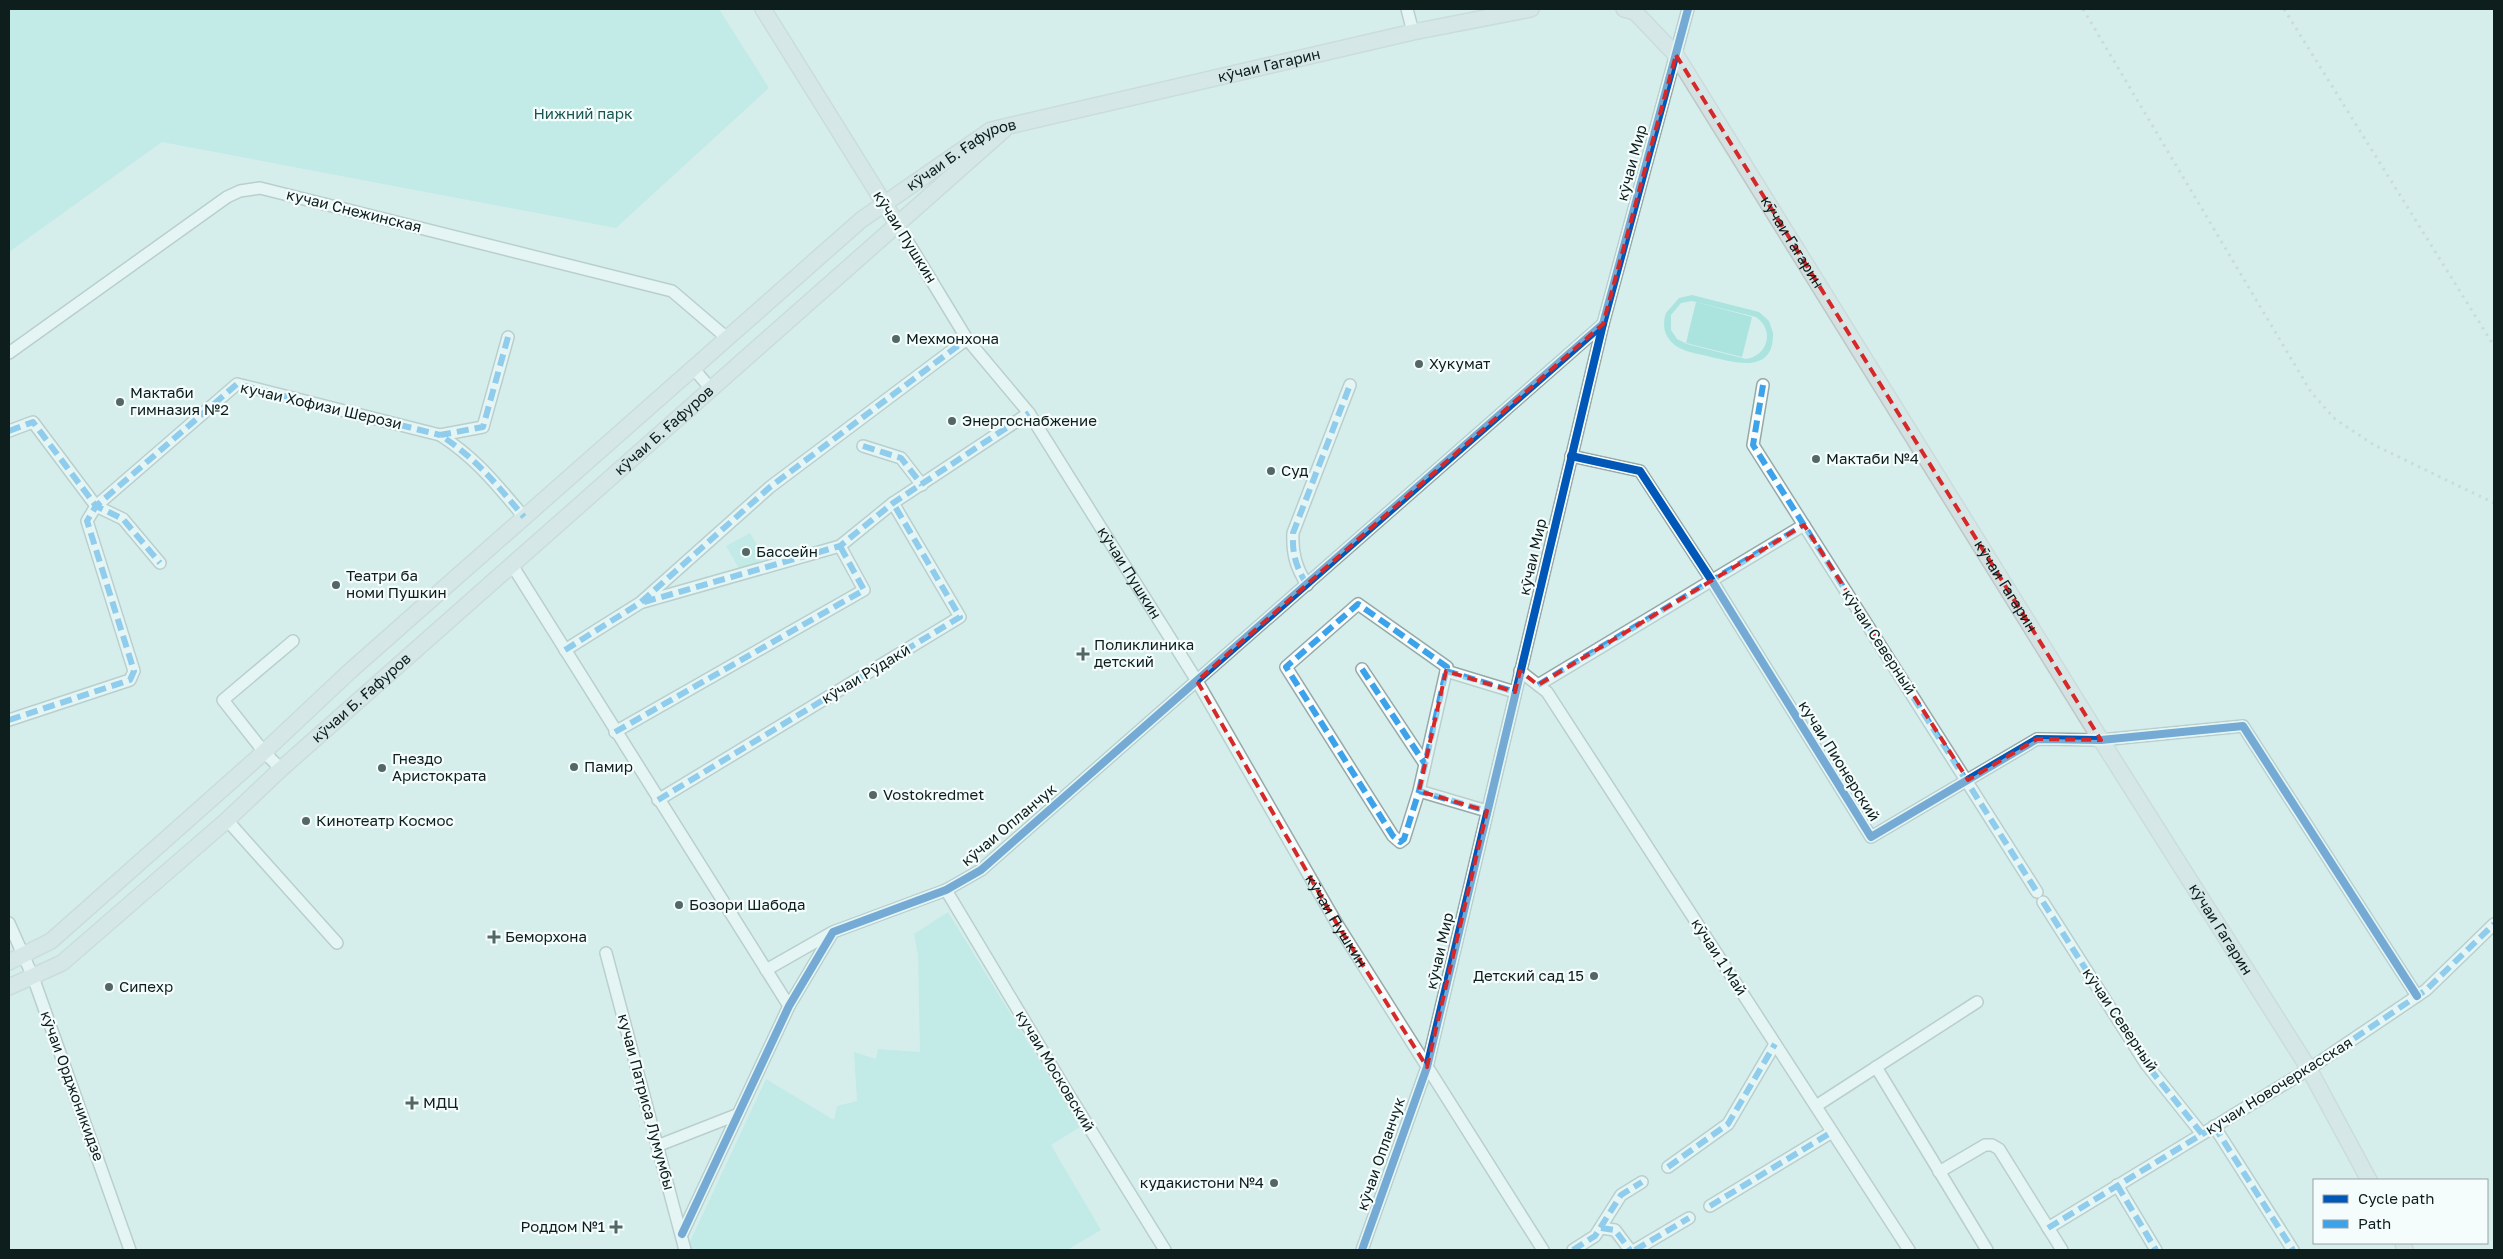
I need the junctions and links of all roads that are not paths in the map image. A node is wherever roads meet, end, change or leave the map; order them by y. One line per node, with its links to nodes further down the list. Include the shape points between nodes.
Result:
1 (763, 9): 9 (main road, кӯчаи Пушкин)
2 (1407, 9): 6 (street)
3 (1531, 9): 6 (main road, кӯчаи Гагарин)
4 (1624, 9): 7 (main road, кӯчаи Гагарин, via 1635,12)
5 (1688, 9): 7 (street, кӯчаи Мир)
6 (1413, 32): 8 (main road, кӯчаи Гагарин)
7 (1676, 55): 11 (street, кӯчаи Мир); 46 (main road, кӯчаи Гагарин)
8 (1007, 127): 9 (main road, кӯчаи Б. Ғафуров, via 991,130); 10 (main road, кӯчаи Б. Ғафуров)
9 (885, 204): 10 (main road, кӯчаи Пушкин); 13 (main road, кӯчаи Б. Ғафуров, via 861,220)
10 (897, 224): 14 (street, кӯчаи Пушкин); 19 (main road, кӯчаи Б. Ғафуров)
11 (1603, 324): 24 (street, кӯчаи Мир); 34 (street, кӯчаи Опланчук)
12 (508, 337): 22 (street, via 483,427)
13 (727, 338): 15 (street, кучаи Снежинская, via 672,291 260,188 227,197); 16 (main road, кӯчаи Б. Ғафуров)
14 (967, 339): 20 (street, кӯчаи Пушкин); 35 (street, via 770,487)
15 (9, 353)
16 (692, 368): 19 (street); 28 (main road, кӯчаи Б. Ғафуров)
17 (1350, 385): 34 (street, via 1293,533 1292,551 1296,568)
18 (1763, 385): 29 (street, кӯчаи Северный, via 1753,445)
19 (711, 389): 32 (main road, кӯчаи Б. Ғафуров)
20 (1029, 413): 25 (street); 41 (street, кӯчаи Пушкин)
21 (9, 431): 27 (street, via 33,422)
22 (440, 435): 27 (street, кучаи Хофизи Шерози, via 237,384); 28 (street, via 466,452)
23 (863, 446): 25 (street, via 901,458)
24 (1571, 456): 33 (street, кучаи Пионерский, via 1640,471); 40 (street, кӯчаи Мир)
25 (922, 485): 26 (street)
26 (893, 503): 30 (street); 52 (street, кӯчаи Рӯдакӣ, via 960,617)
27 (96, 506): 31 (street, via 123,519); 44 (street, via 87,521 134,671 130,680 122,684)
28 (524, 516): 47 (main road, кӯчаи Б. Ғафуров)
29 (1804, 525): 33 (street); 50 (street, кӯчаи Северный)
30 (840, 546): 35 (street); 45 (street, via 864,590)
31 (160, 563)
32 (512, 565): 37 (street); 49 (main road, кӯчаи Б. Ғафуров)
33 (1712, 581): 42 (street); 50 (street, кучаи Пионерский, via 1870,837)
34 (1307, 585): 41 (street, кӯчаи Опланчук)
35 (640, 604): 37 (street)
36 (293, 641): 47 (street, via 223,700)
37 (565, 650): 45 (street)
38 (1362, 669): 48 (street)
39 (1446, 671): 43 (street); 48 (street); 51 (street, via 1447,667 1358,604 1286,667 1393,836 1400,842 1404,839)
40 (1520, 671): 42 (street, кӯчаи 1 Май); 43 (street, кӯчаи Мир)
41 (1197, 681): 55 (street, кӯчаи Опланчук, via 981,870); 70 (street, кӯчаи Пушкин, via 1337,924)
42 (1538, 685): 69 (street, кӯчаи 1 Май, via 1547,692)
43 (1515, 692): 53 (street, кӯчаи Мир)
44 (9, 720)
45 (616, 732): 52 (street)
46 (2101, 740): 50 (street, кучаи Пионерский, via 2037,739); 66 (street, кучаи Пионерский, via 2243,726); 72 (main road, кӯчаи Гагарин)
47 (264, 752): 49 (street); 61 (main road, кӯчаи Б. Ғафуров, via 52,940)
48 (1425, 764): 51 (street)
49 (281, 769): 54 (main road, кӯчаи Б. Ғафуров)
50 (1968, 780): 77 (street, кӯчаи Северный, via 2146,1064)
51 (1419, 791): 53 (street)
52 (658, 800): 63 (street)
53 (1487, 811): 70 (street, кӯчаи Мир)
54 (227, 820): 59 (street); 64 (main road, кӯчаи Б. Ғафуров, via 62,963)
55 (946, 890): 58 (street, кӯчаи Опланчук); 91 (street, кучаи Московский)
56 (9, 923): 61 (street, кӯчаи Орджоникидзе)
57 (2494, 924): 66 (street, кучаи Новочеркасская)
58 (832, 932): 63 (street, кӯчаи Опланчук); 68 (street)
59 (337, 943)
60 (606, 953): 78 (street, кучаи Патриса Лумумбы)
61 (24, 956): 62 (main road, кӯчаи Б. Ғафуров); 64 (street, кӯчаи Орджоникидзе)
62 (9, 962)
63 (766, 970): 68 (street)
64 (33, 977): 65 (main road, кӯчаи Б. Ғафуров); 89 (street, кӯчаи Орджоникидзе)
65 (9, 987)
66 (2417, 996): 72 (street, кучаи Новочеркасская)
67 (1977, 1002): 71 (street)
68 (789, 1006): 74 (street)
69 (1775, 1044): 73 (street, кӯчаи 1 Май); 79 (street, via 1728,1124)
70 (1426, 1067): 92 (street, кӯчаи Опланчук); 93 (street, кӯчаи Пушкин)
71 (1876, 1067): 73 (street); 80 (street)
72 (2309, 1069): 75 (street, кучаи Новочеркасская); 81 (main road, кӯчаи Гагарин)
73 (1816, 1106): 76 (street, кӯчаи 1 Май)
74 (736, 1115): 78 (street); 88 (street)
75 (2214, 1126): 77 (street, кучаи Новочеркасская); 101 (street)
76 (1832, 1132): 84 (street); 97 (street, кӯчаи 1 Май)
77 (2202, 1134): 83 (street, кучаи Новочеркасская)
78 (658, 1146): 88 (street, кучаи Патриса Лумумбы)
79 (1668, 1167)
80 (1939, 1172): 87 (street, via 1992,1144); 98 (street)
81 (2368, 1179)
82 (1642, 1182): 86 (street, via 1621,1195)
83 (2116, 1185): 87 (street, кучаи Новочеркасская); 100 (street)
84 (1710, 1206)
85 (1689, 1218): 96 (street)
86 (1601, 1228): 94 (street, via 1595,1236); 95 (street, via 1615,1230)
87 (2048, 1228): 99 (street)
88 (682, 1234): 90 (street, кучаи Патриса Лумумбы)
89 (130, 1250)
90 (685, 1250)
91 (1165, 1250)
92 (1362, 1250)
93 (1543, 1250)
94 (1573, 1250)
95 (1630, 1250)
96 (1635, 1250)
97 (1909, 1250)
98 (1988, 1250)
99 (2062, 1250)
100 (2156, 1250)
101 (2293, 1250)

